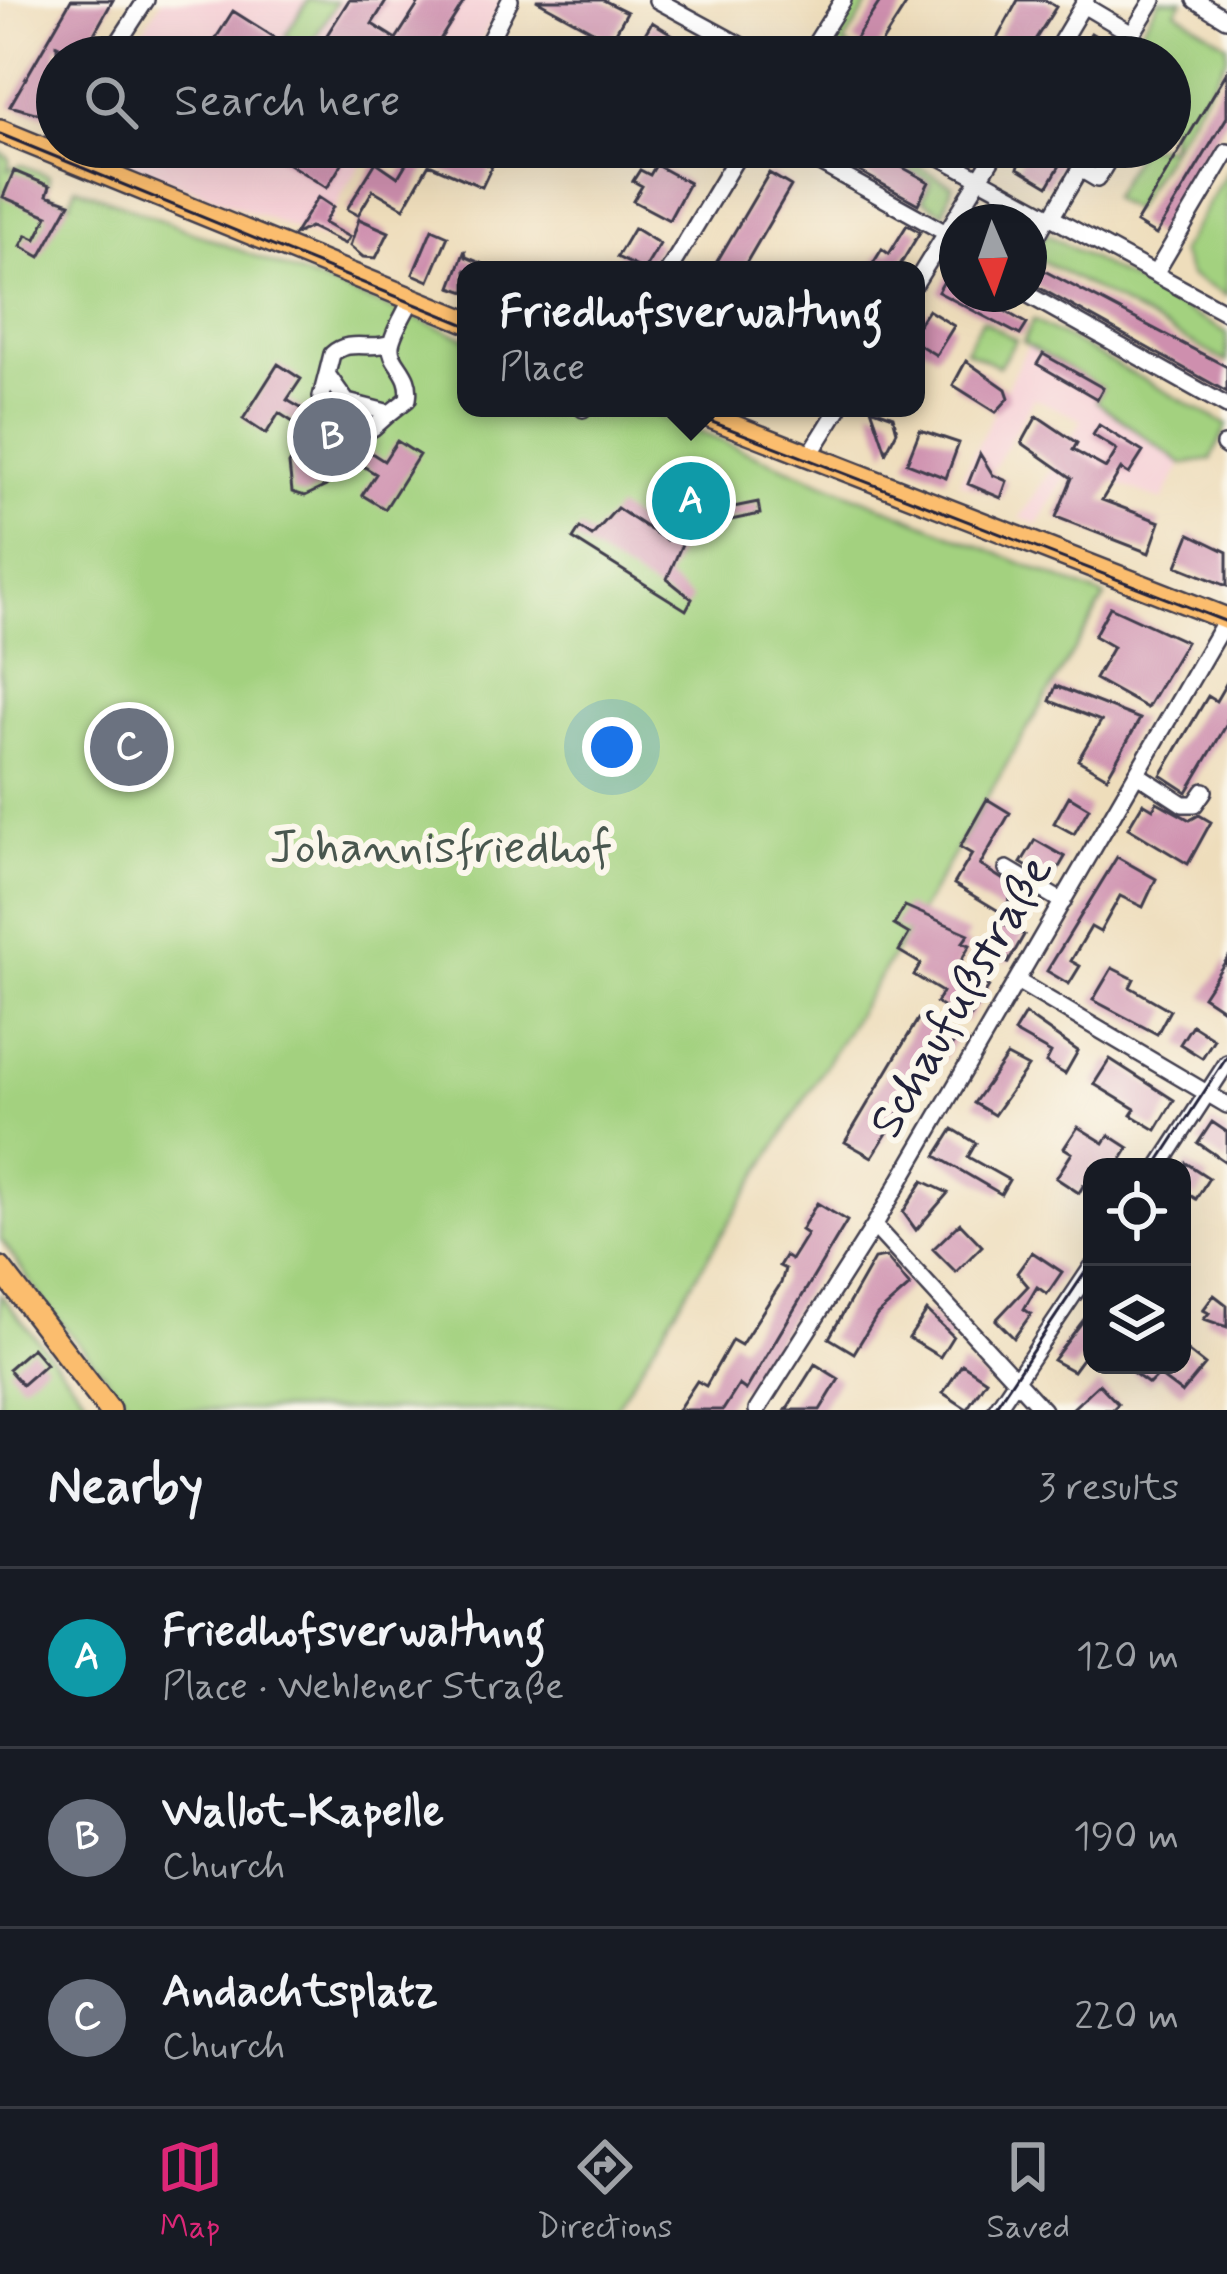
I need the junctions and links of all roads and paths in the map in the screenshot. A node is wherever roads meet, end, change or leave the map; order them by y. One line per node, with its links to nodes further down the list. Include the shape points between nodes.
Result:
1 (146, 0): 9 (street)
2 (510, 0): 10 (street)
3 (657, 0): 11 (street)
4 (843, 0): 12 (street)
5 (1153, 0): 7 (street, via 1132,34)
6 (1195, 0): 8 (street)
7 (1085, 3): 13 (street)
8 (1226, 19)
9 (123, 36)
10 (492, 36)
11 (723, 36)
12 (820, 36)
13 (1065, 36)
14 (0, 130): 15 (main road)
15 (36, 145)
16 (1227, 152): 31 (street)
17 (94, 168): 24 (main road)
18 (100, 168): 24 (street)
19 (730, 168): 30 (street)
20 (829, 168): 29 (street)
21 (959, 168): 25 (street)
22 (987, 168): 25 (street)
23 (1103, 168): 27 (street, via 1097,178 1079,169)
24 (104, 172): 32 (main road)
25 (980, 180): 26 (street); 27 (street)
26 (964, 204)
27 (1049, 217): 28 (street); 31 (street)
28 (1047, 220)
29 (939, 228)
30 (674, 261)
31 (1155, 274): 34 (street)
32 (411, 300): 35 (main road); 36 (street)
33 (1047, 305): 38 (street)
34 (1227, 313)
35 (457, 318)
36 (391, 343): 37 (street, via 339,348); 40 (street, via 410,389)
37 (327, 374): 39 (street, via 321,397); 40 (street, via 347,402)
38 (1227, 406)
39 (333, 413)
40 (390, 413): 43 (street, via 373,428)
41 (710, 417): 44 (main road)
42 (833, 417): 44 (street)
43 (354, 426)
44 (809, 456): 45 (main road)
45 (1227, 619): 46 (street, Schaufußstraße)
46 (1137, 774): 47 (street, via 1184,804); 49 (street, Schaufußstraße)
47 (1204, 791)
48 (1007, 869): 49 (street)
49 (1064, 902): 50 (street, Schaufußstraße)
50 (1018, 981): 52 (street); 55 (street, Schaufußstraße)
51 (1227, 1063): 52 (street)
52 (1208, 1092): 53 (street); 54 (street)
53 (1227, 1105)
54 (1165, 1158)
55 (874, 1226): 58 (street); 60 (street, Schaufußstraße)
56 (0, 1268): 59 (main road)
57 (1083, 1280): 58 (street)
58 (1016, 1381): 61 (street); 62 (street)
59 (109, 1410)
60 (757, 1410)
61 (996, 1410)
62 (1043, 1410)

